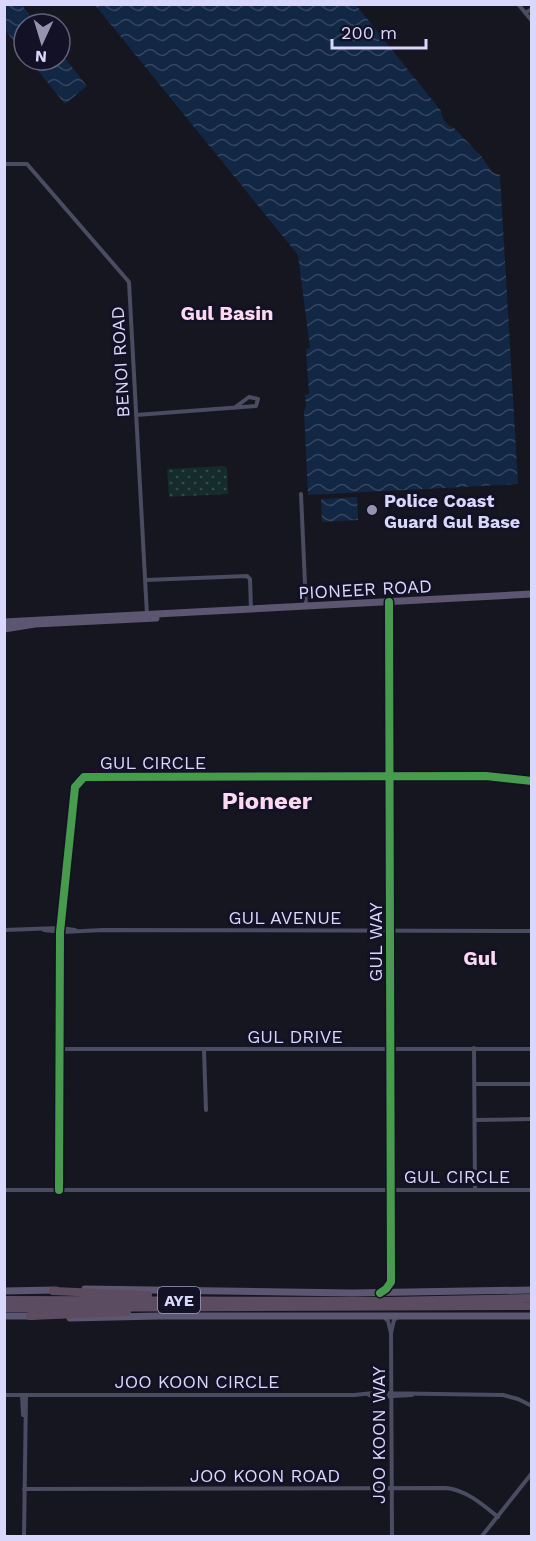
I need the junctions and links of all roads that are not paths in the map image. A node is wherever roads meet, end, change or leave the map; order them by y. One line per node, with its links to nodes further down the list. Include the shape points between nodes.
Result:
1 (518, 4): 3 (street)
2 (531, 9): 3 (street)
3 (525, 13): 4 (street)
4 (531, 21)
5 (4, 164): 7 (street, BENOI ROAD, via 27,164 128,280)
6 (234, 408): 6 (street, via 249,398 258,399 256,406); 7 (street)
7 (136, 415): 9 (street, BENOI ROAD)
8 (301, 494): 12 (street)
9 (146, 580): 13 (street, via 246,576 250,579); 14 (street, BENOI ROAD)
10 (531, 594): 11 (main road, PIONEER ROAD)
11 (390, 602): 12 (main road, PIONEER ROAD); 16 (street, GUL WAY)
12 (306, 608): 13 (main road, PIONEER ROAD)
13 (251, 610): 14 (main road, PIONEER ROAD)
14 (147, 616): 15 (main road, PIONEER ROAD)
15 (7, 625)
16 (391, 776): 17 (street, GUL CIRCLE, via 486,776); 19 (street, GUL CIRCLE, via 84,777 75,787); 20 (street, GUL WAY)
17 (531, 781)
18 (4, 930): 19 (street, GUL AVENUE)
19 (60, 930): 20 (street, GUL AVENUE); 24 (street, GUL CIRCLE)
20 (390, 930): 21 (street, GUL AVENUE); 25 (street, GUL WAY)
21 (531, 931)
22 (474, 1048): 23 (street, GUL DRIVE); 25 (street, GUL DRIVE); 27 (street)
23 (531, 1048)
24 (59, 1049): 26 (street, GUL DRIVE); 33 (street, GUL CIRCLE)
25 (390, 1049): 26 (street, GUL DRIVE); 34 (street, GUL WAY)
26 (204, 1050): 29 (street)
27 (475, 1084): 28 (street); 31 (street)
28 (531, 1084)
29 (206, 1110)
30 (531, 1119): 31 (street)
31 (476, 1120): 35 (street)
32 (4, 1190): 33 (street, GUL CIRCLE)
33 (59, 1190): 34 (street, GUL CIRCLE)
34 (390, 1190): 35 (street, GUL CIRCLE); 37 (street, GUL WAY)
35 (475, 1190): 36 (street, GUL CIRCLE)
36 (531, 1190)
37 (391, 1282): 40 (street); 41 (street)
38 (4, 1291): 39 (main road)
39 (53, 1291): 40 (main road, via 104,1288); 44 (highway)
40 (380, 1293): 41 (main road)
41 (402, 1293): 42 (main road)
42 (530, 1297): 44 (highway, AYE); 45 (highway, AYE)
43 (4, 1300): 44 (highway, AYE)
44 (191, 1300)
45 (439, 1307): 47 (highway, AYE); 48 (highway)
46 (4, 1308): 47 (highway, AYE)
47 (151, 1308): 52 (highway)
48 (531, 1313): 50 (main road)
49 (379, 1315): 50 (main road); 52 (main road, via 94,1319); 53 (street, via 387,1318)
50 (402, 1315): 53 (street, via 394,1320)
51 (4, 1316): 52 (main road)
52 (30, 1316)
53 (391, 1333): 56 (street, JOO KOON WAY)
54 (4, 1395): 55 (street, JOO KOON CIRCLE)
55 (24, 1395): 56 (street, JOO KOON CIRCLE); 60 (street)
56 (391, 1395): 57 (street, JOO KOON CIRCLE, via 503,1395); 59 (street, JOO KOON WAY)
57 (531, 1406)
58 (531, 1473): 61 (street)
59 (392, 1488): 60 (street, JOO KOON ROAD); 61 (street, JOO KOON ROAD, via 455,1489); 63 (street, JOO KOON WAY)
60 (24, 1489): 62 (street)
61 (498, 1517): 64 (street)
62 (24, 1536)
63 (392, 1536)
64 (482, 1536)

